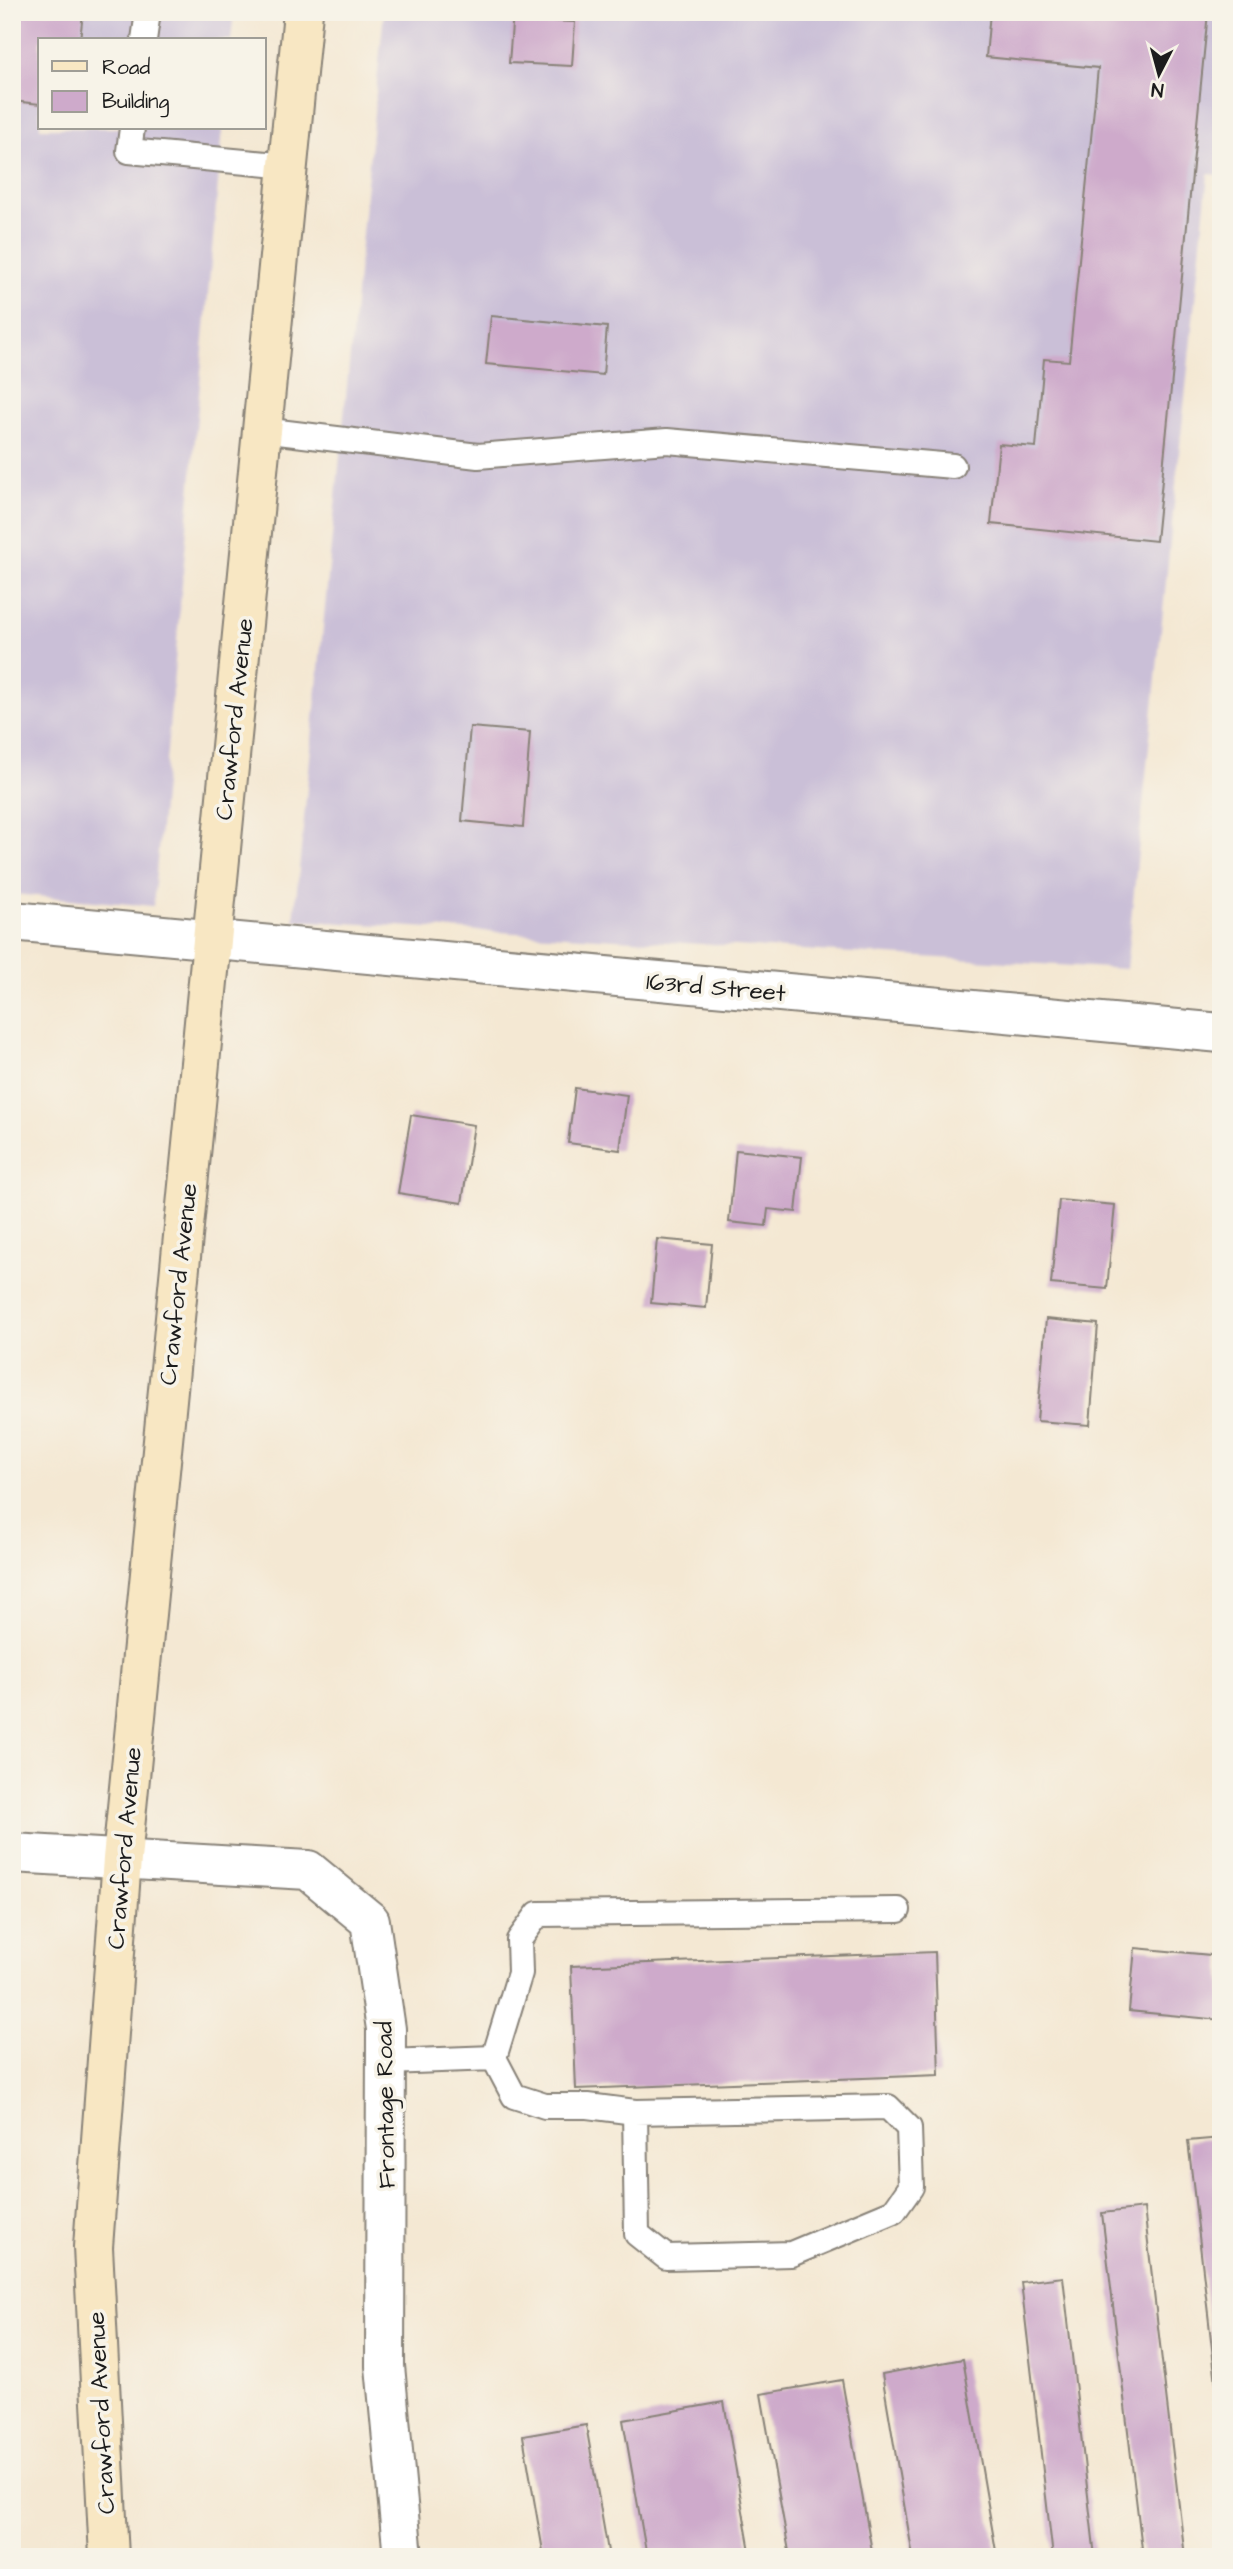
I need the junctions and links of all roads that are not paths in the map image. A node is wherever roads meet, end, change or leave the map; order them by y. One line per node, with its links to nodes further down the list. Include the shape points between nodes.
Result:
1 (148, 12): 3 (lane)
2 (303, 12): 5 (main road, Crawford Avenue)
3 (144, 38)
4 (132, 130): 5 (lane, via 129,151)
5 (288, 166): 6 (main road, Crawford Avenue)
6 (262, 430): 7 (lane, via 478,456 667,441); 9 (main road, Crawford Avenue)
7 (954, 466)
8 (12, 921): 9 (street, 163rd Street)
9 (212, 942): 10 (street, 163rd Street); 12 (main road, Crawford Avenue)
10 (1221, 1033)
11 (12, 1853): 12 (street, Frontage Road)
12 (122, 1859): 15 (street, Frontage Road, via 308,1870 370,1921); 17 (main road, Crawford Avenue, via 93,2247)
13 (898, 1910): 14 (lane, via 538,1914 519,1940 520,1973)
14 (494, 2058): 15 (lane); 16 (lane, via 514,2096 545,2106)
15 (387, 2062): 18 (street, Frontage Road, via 385,2366)
16 (635, 2112): 16 (lane, via 888,2107 909,2128 911,2187 894,2211 791,2254 666,2257 637,2234)
17 (109, 2557)
18 (403, 2557)

